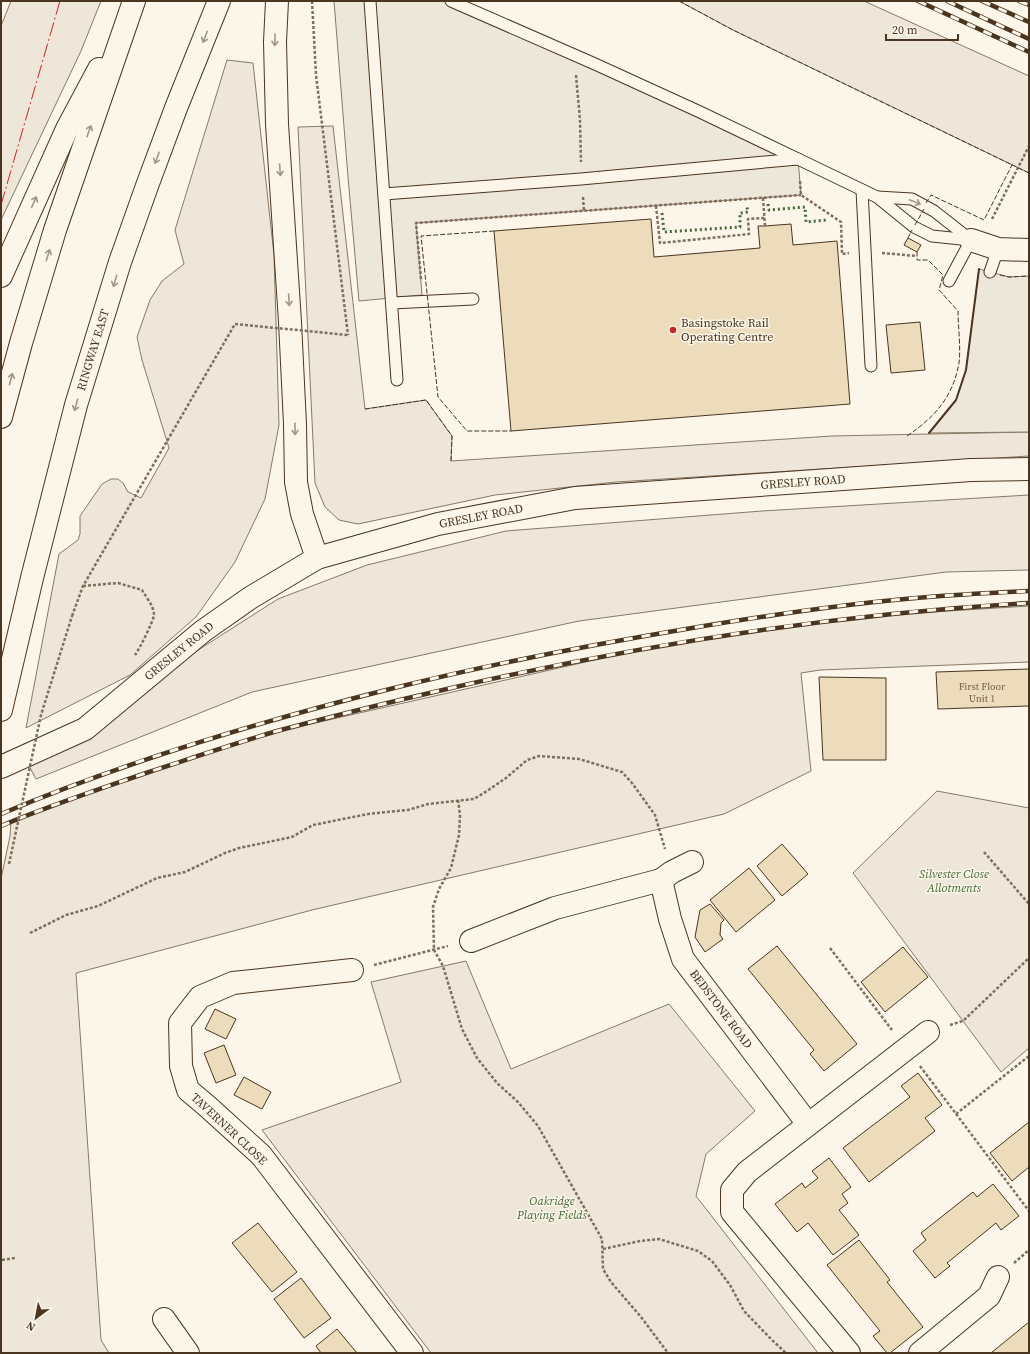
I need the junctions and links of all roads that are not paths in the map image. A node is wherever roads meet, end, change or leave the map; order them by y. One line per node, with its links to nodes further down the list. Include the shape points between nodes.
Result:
1 (219, 1): 23 (main road, RINGWAY EAST, one-way to 23, via 176,108 120,262 76,405)
2 (277, 1): 22 (main road, one-way to 22, via 277,124 290,322 296,482 302,514)
3 (370, 1): 8 (lane)
4 (451, 1): 6 (lane, via 686,105)
5 (134, 2): 14 (main road, one-way to 5, via 67,129); 20 (main road, one-way to 5, via 55,230)
6 (798, 159): 7 (lane); 8 (lane)
7 (862, 190): 9 (lane); 18 (lane)
8 (384, 194): 17 (lane)
9 (877, 197): 10 (lane, one-way to 10, via 912,200 934,211); 10 (lane, via 914,227 932,236)
10 (971, 240): 11 (main road); 15 (lane)
11 (998, 249): 12 (main road); 13 (lane)
12 (1029, 250)
13 (990, 272)
14 (1, 276)
15 (949, 281)
16 (473, 300): 17 (lane)
17 (392, 303): 19 (lane)
18 (870, 366)
19 (397, 380)
20 (1, 417)
21 (1029, 469): 22 (main road, GRESLEY ROAD, via 971,470 575,498 438,524)
22 (317, 558): 24 (main road, GRESLEY ROAD, via 250,598 203,631 85,729)
23 (1, 710)
24 (1, 767)
25 (692, 862): 26 (main road)
26 (667, 876): 27 (main road, via 556,908); 30 (main road, BEDSTONE ROAD, via 670,919 683,959)
27 (471, 941)
28 (352, 970): 34 (main road, TAVERNER CLOSE, via 233,983 200,997 180,1022 181,1066 188,1090 261,1155)
29 (928, 1032): 30 (main road)
30 (808, 1124): 35 (main road, via 747,1172 732,1190 732,1212)
31 (998, 1277): 36 (main road, via 989,1296)
32 (164, 1319): 33 (main road)
33 (188, 1353)
34 (412, 1353)
35 (849, 1353)
36 (920, 1353)

